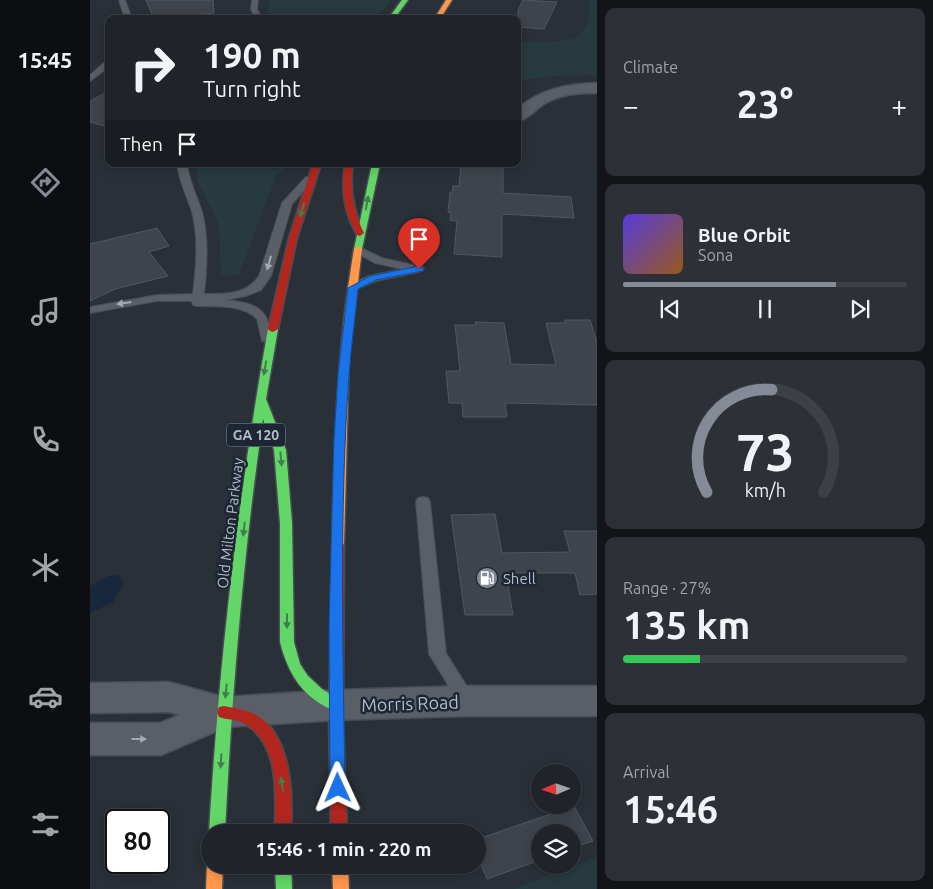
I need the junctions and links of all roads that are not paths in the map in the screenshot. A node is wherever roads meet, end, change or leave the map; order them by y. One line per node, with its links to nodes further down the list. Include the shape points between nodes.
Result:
1 (122, 0): 5 (lane)
2 (255, 0): 6 (lane, via 254,10)
3 (405, 0): 7 (highway)
4 (449, 0): 8 (highway)
5 (127, 15)
6 (257, 15)
7 (394, 15)
8 (440, 15)
9 (105, 67): 10 (lane)
10 (90, 80)
11 (597, 80): 13 (street, via 556,82)
12 (597, 88): 14 (street, via 554,91)
13 (526, 91)
14 (521, 114)
15 (182, 167): 22 (lane, via 198,215)
16 (348, 167): 19 (highway, via 349,210)
17 (375, 167): 19 (highway, one-way to 17)
18 (315, 169): 22 (lane, one-way to 22, via 287,203 265,276 257,288 242,294); 24 (highway, Old Milton Parkway / GA 120, one-way to 24, via 297,229)
19 (361, 234): 20 (highway)
20 (359, 250): 21 (highway); 21 (lane, via 380,261 419,269 373,278)
21 (353, 288): 30 (highway, via 340,440)
22 (198, 300): 23 (lane, one-way to 23, via 157,298); 24 (lane, via 255,311 263,320)
23 (90, 310)
24 (269, 350): 25 (highway, Old Milton Parkway / GA 120, one-way to 25)
25 (261, 396): 30 (highway, one-way to 30, via 280,450 286,523 290,661 312,693); 31 (highway, Old Milton Parkway / GA 120, one-way to 31)
26 (423, 502): 28 (lane, via 438,654)
27 (90, 698): 31 (street, Morris Road, via 169,698)
28 (467, 701): 29 (street, Morris Road); 30 (street, Morris Road)
29 (597, 701)
30 (336, 705): 31 (street, Morris Road); 35 (highway)
31 (224, 712): 32 (street, Morris Road, one-way to 31, via 160,739); 33 (highway, Old Milton Parkway / GA 120, one-way to 33); 34 (highway, one-way to 31, via 283,790 278,759 268,734 251,719)
32 (90, 738)
33 (217, 824)
34 (283, 824)
35 (339, 824)
36 (215, 874): 39 (highway)
37 (284, 874): 40 (highway)
38 (340, 874): 41 (highway)
39 (214, 889)
40 (284, 889)
41 (341, 889)

